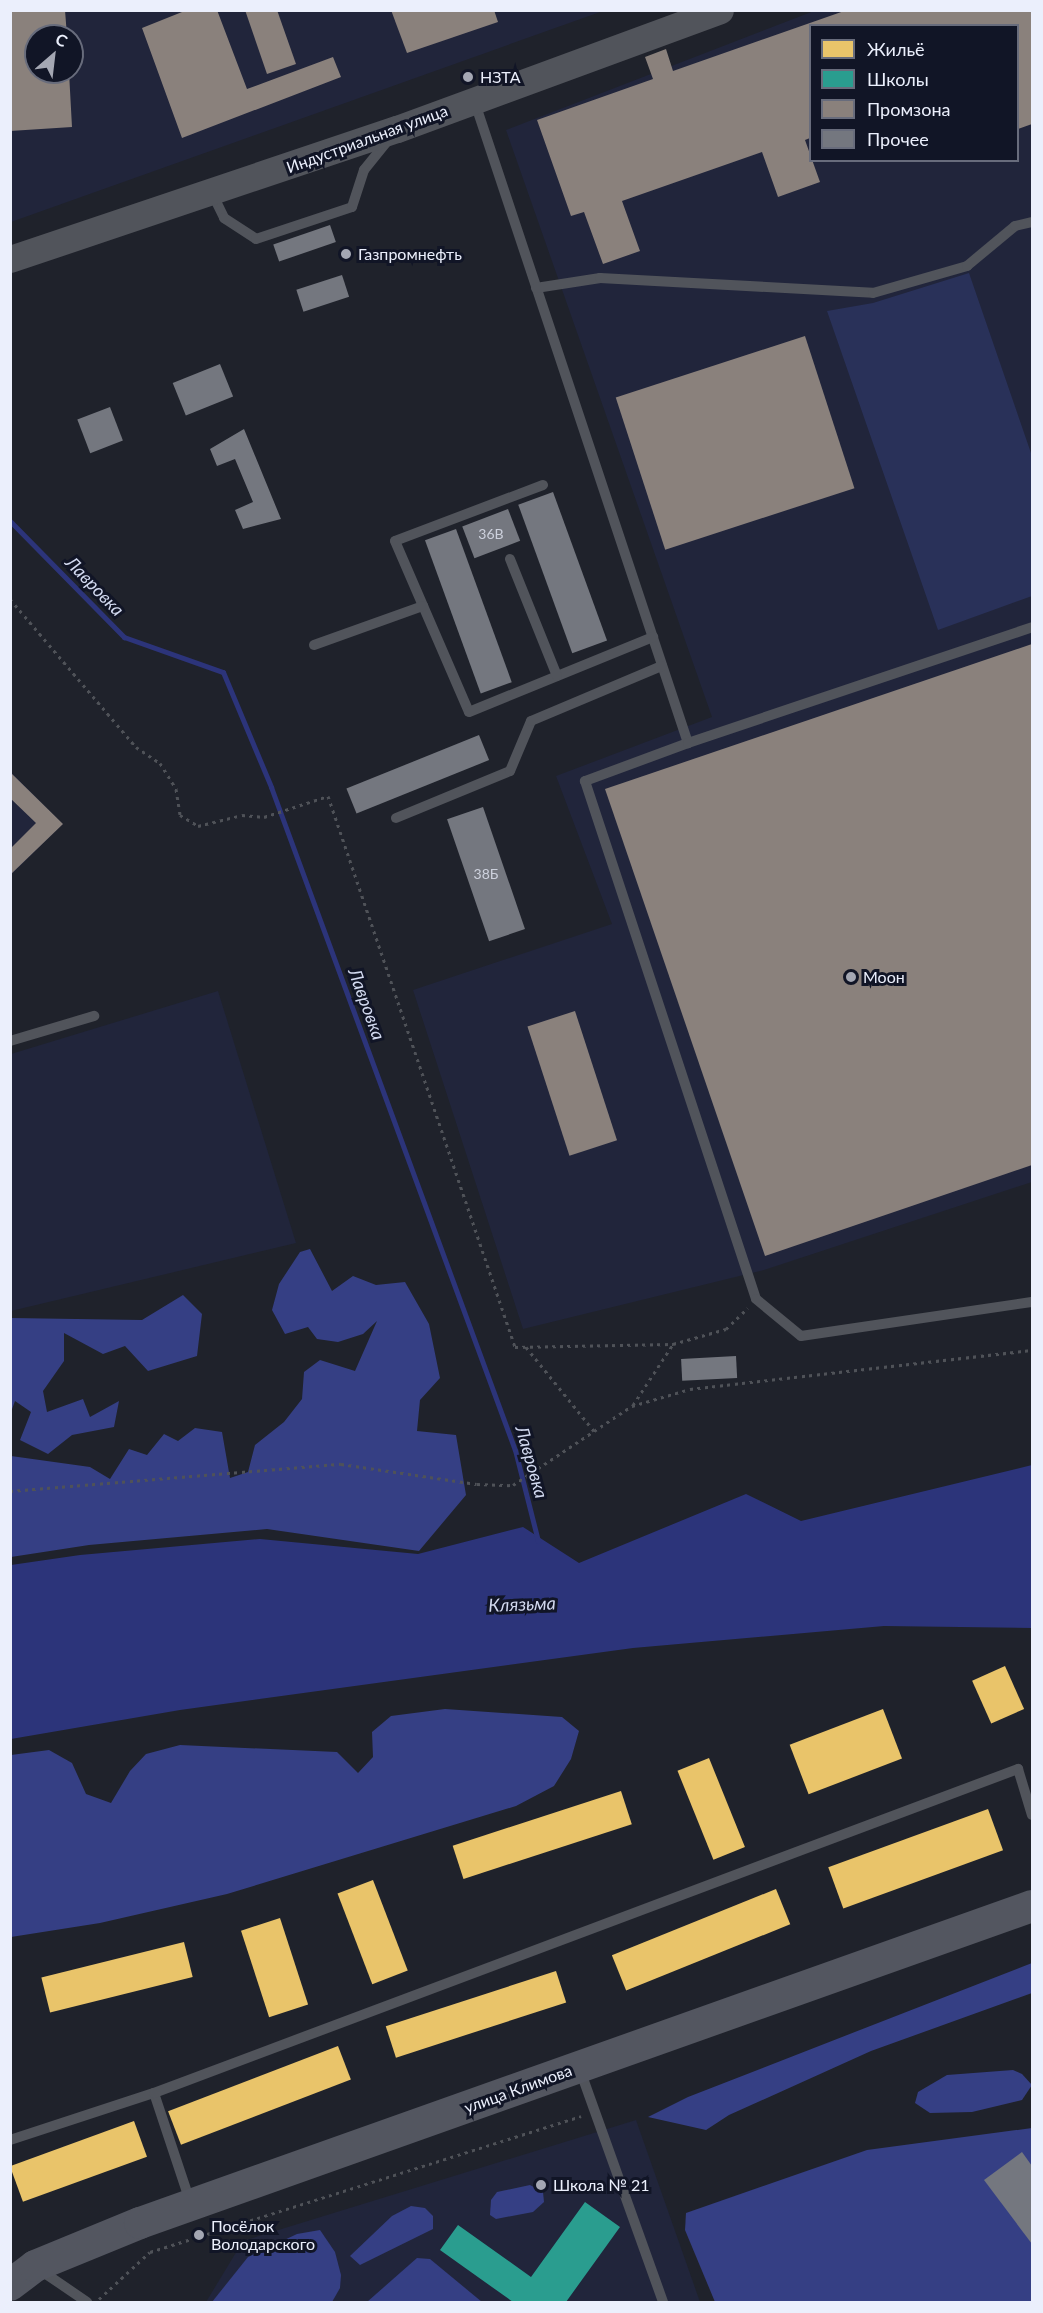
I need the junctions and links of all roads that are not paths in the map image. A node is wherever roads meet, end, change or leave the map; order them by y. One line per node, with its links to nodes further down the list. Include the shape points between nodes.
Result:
1 (720, 10): 2 (street, Индустриальная улица)
2 (474, 100): 3 (street, Индустриальная улица); 7 (lane)
3 (397, 129): 4 (street, Индустриальная улица); 4 (lane, via 364,170 352,207 256,240 224,218)
4 (212, 193): 6 (street, Индустриальная улица)
5 (1032, 222): 7 (lane, via 1016,226 967,266 873,293 600,278)
6 (10, 259)
7 (536, 288): 12 (lane)
8 (543, 485): 10 (lane, via 395,541)
9 (510, 560): 15 (lane)
10 (423, 606): 13 (lane); 15 (lane, via 469,712)
11 (1032, 627): 16 (lane)
12 (653, 636): 14 (lane); 15 (lane)
13 (314, 645)
14 (662, 666): 16 (lane); 17 (lane, via 531,721 510,771)
15 (557, 676)
16 (688, 743): 20 (lane, via 585,781 756,1299 801,1336)
17 (396, 818)
18 (94, 1016): 19 (lane)
19 (10, 1041)
20 (1032, 1302)
21 (1032, 1815): 24 (lane, via 1018,1768)
22 (1032, 1906): 23 (main road, улица Климова)
23 (579, 2067): 26 (main road, улица Климова); 30 (lane)
24 (154, 2093): 25 (lane); 26 (lane)
25 (10, 2140)
26 (191, 2205): 27 (main road, улица Климова)
27 (35, 2266): 28 (main road, улица Климова); 29 (lane)
28 (10, 2285)
29 (87, 2302)
30 (663, 2302)

